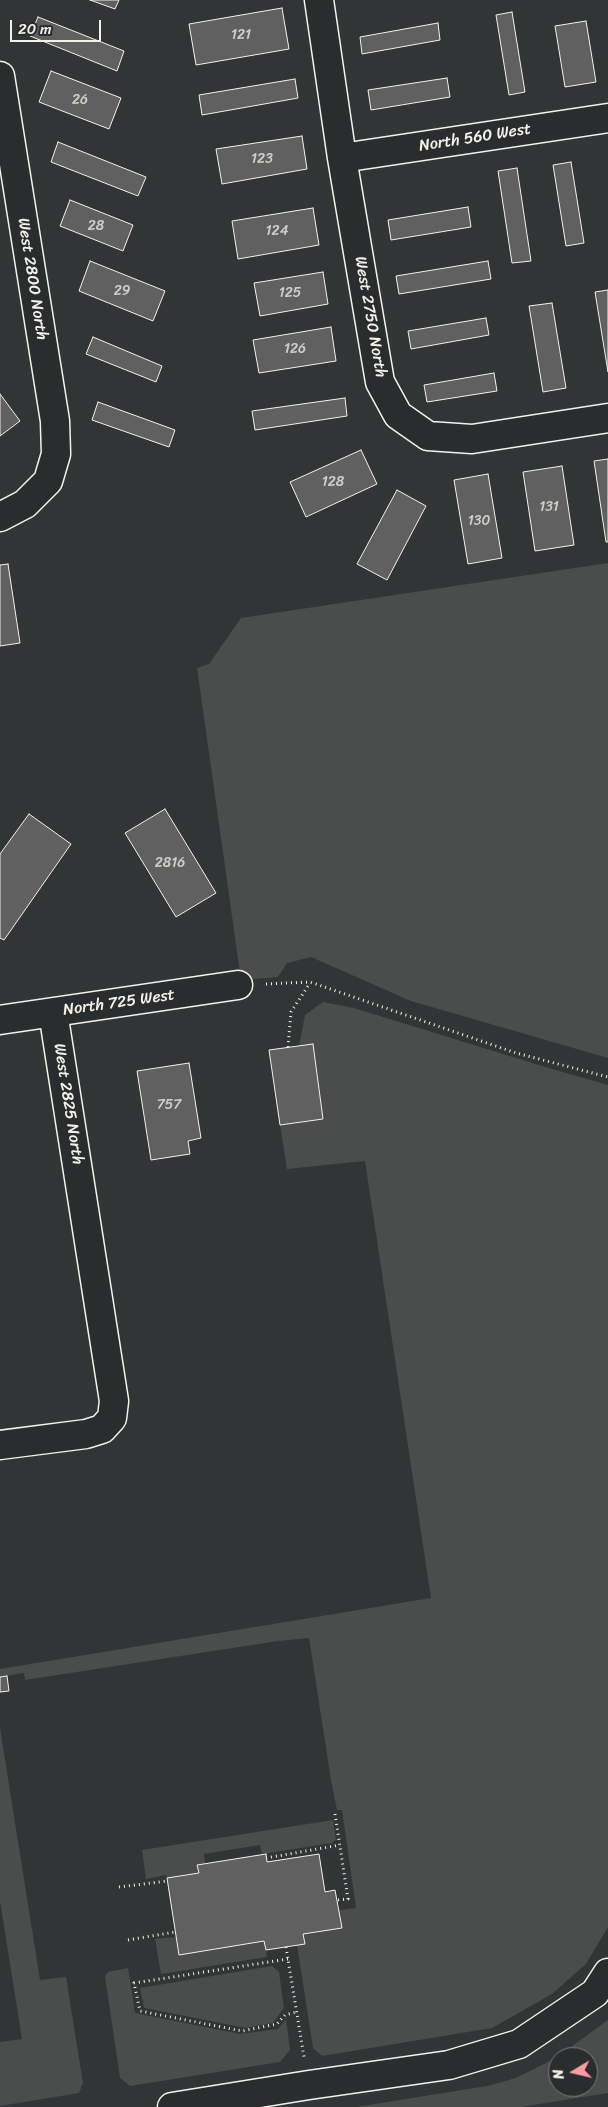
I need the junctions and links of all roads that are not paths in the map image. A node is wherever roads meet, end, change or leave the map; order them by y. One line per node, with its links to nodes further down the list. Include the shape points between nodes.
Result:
1 (319, 0): 4 (street, West 2750 North)
2 (0, 76): 6 (street, West 2800 North, via 55,421 56,454 48,480 25,504)
3 (608, 118): 4 (street, North 560 West)
4 (342, 158): 5 (street, West 2750 North, via 380,382 398,415 428,436 472,438)
5 (608, 418)
6 (0, 517)
7 (238, 985): 8 (street, North 725 West)
8 (53, 1012): 9 (street, North 725 West); 10 (street, West 2825 North, via 114,1401 112,1418 102,1429 86,1434)
9 (0, 1020)
10 (0, 1445)
11 (608, 1974): 12 (street, via 595,1993 519,2044 493,2052 449,2065)
12 (172, 2107)

